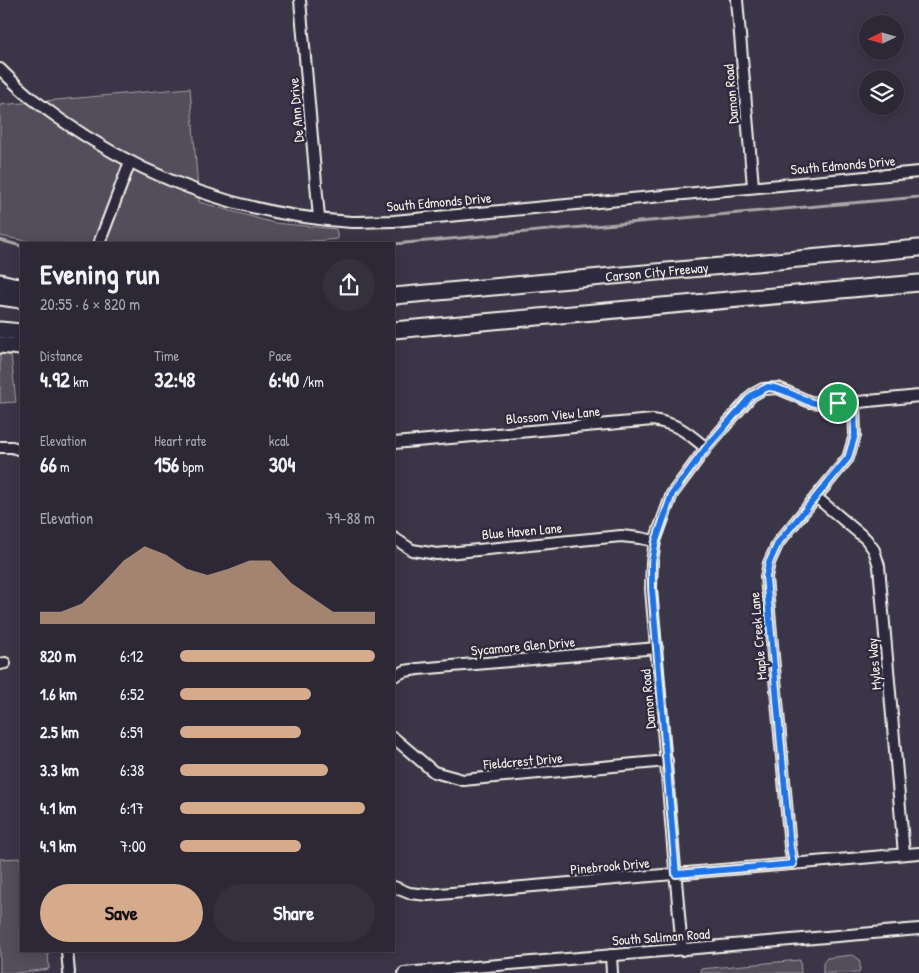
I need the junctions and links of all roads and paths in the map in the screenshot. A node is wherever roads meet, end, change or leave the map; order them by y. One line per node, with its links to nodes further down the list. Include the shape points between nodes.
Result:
1 (300, 0): 7 (street, De Ann Drive)
2 (737, 0): 6 (street, Damon Road)
3 (0, 69): 4 (street, South Edmonds Drive, via 32,99 87,138)
4 (130, 162): 7 (street, South Edmonds Drive, via 175,183 227,201); 8 (street)
5 (919, 172): 6 (street, South Edmonds Drive)
6 (753, 186): 7 (street, South Edmonds Drive, via 394,221 353,222)
7 (319, 218)
8 (100, 241)
9 (919, 248): 13 (highway, Carson City Freeway)
10 (0, 282): 12 (highway)
11 (919, 283): 17 (highway)
12 (20, 286)
13 (395, 295)
14 (0, 297): 15 (highway)
15 (20, 300)
16 (0, 330): 18 (highway)
17 (395, 330)
18 (20, 332)
19 (0, 345): 20 (highway)
20 (20, 347)
21 (919, 396): 22 (street, Damon Road)
22 (854, 403): 25 (street, Damon Road, via 810,402 768,387 752,395); 27 (street, Maple Creek Lane, via 855,435 848,458)
23 (395, 443): 25 (street, Blossom View Lane, via 652,420 682,428)
24 (0, 447): 26 (street)
25 (706, 448): 29 (street, Damon Road, via 672,494)
26 (20, 450)
27 (816, 497): 35 (street, Myles Way, via 866,539 879,566); 36 (street, Maple Creek Lane, via 778,543 766,577)
28 (395, 539): 29 (street, Blue Haven Lane, via 412,550 437,554 621,536)
29 (656, 541): 30 (street, Damon Road, via 652,589)
30 (657, 648): 31 (street, Sycamore Glen Drive, via 418,669); 33 (street, Damon Road)
31 (395, 676)
32 (395, 739): 33 (street, Fieldcrest Drive, via 434,772 463,780)
33 (667, 761): 37 (street, Damon Road)
34 (919, 853): 35 (street, Pinebrook Drive)
35 (904, 854): 36 (street, Pinebrook Drive)
36 (793, 864): 37 (street, Pinebrook Drive)
37 (676, 874): 38 (street, Pinebrook Drive, via 428,896); 40 (street, Damon Road)
38 (395, 887)
39 (919, 929): 40 (street, South Saliman Road)
40 (682, 950): 42 (street, South Saliman Road)
41 (67, 952): 43 (street)
42 (611, 955): 44 (street, South Saliman Road); 45 (street)
43 (69, 973)
44 (404, 973)
45 (612, 973)

